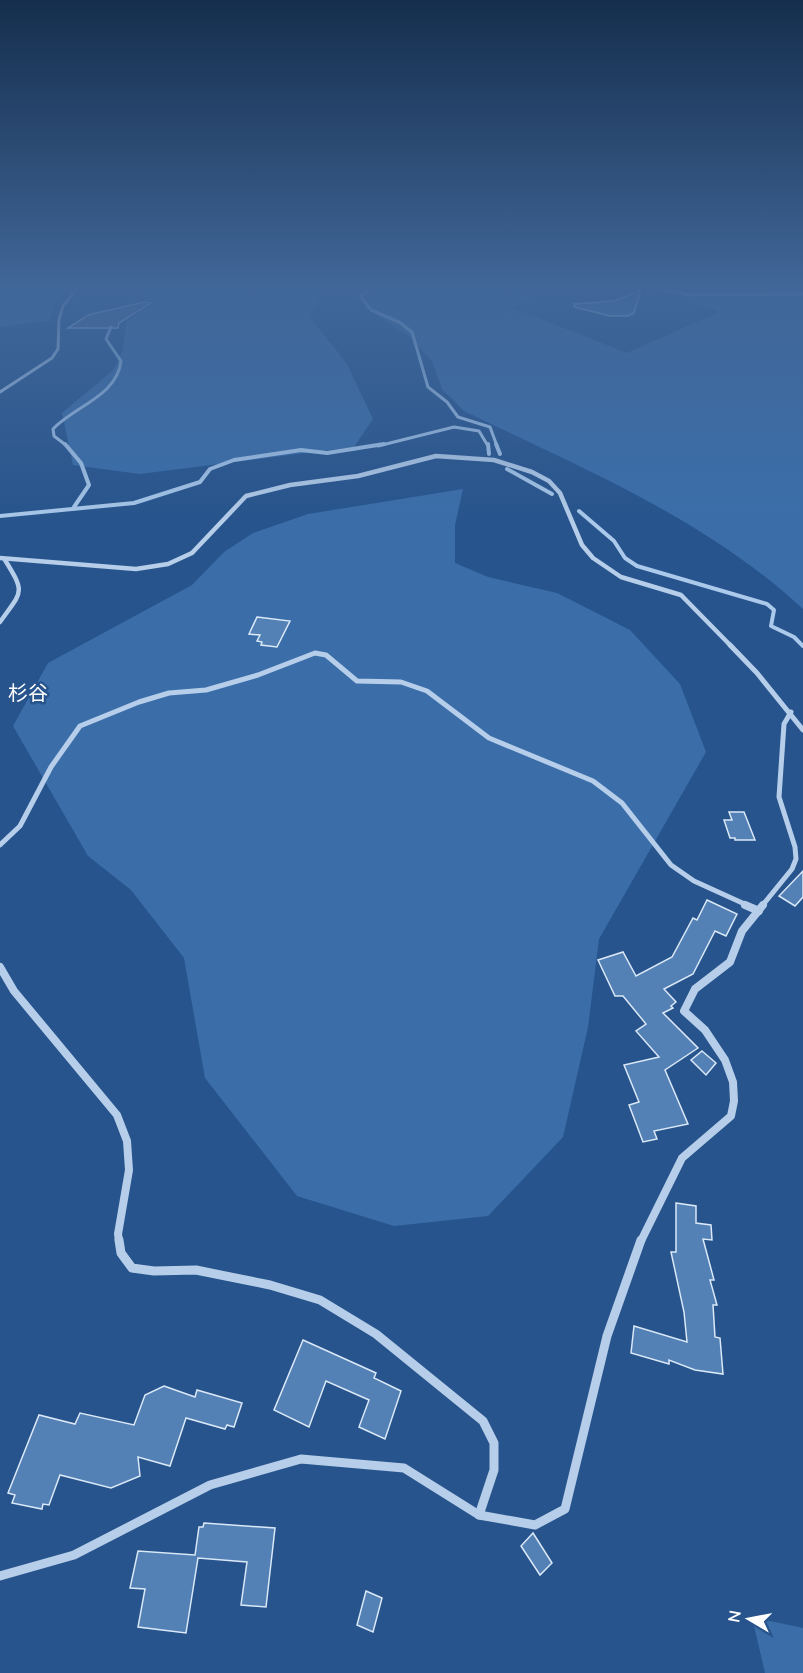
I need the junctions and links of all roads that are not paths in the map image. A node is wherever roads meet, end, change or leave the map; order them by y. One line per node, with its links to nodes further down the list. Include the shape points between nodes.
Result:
1 (38, 367): 2 (street)
2 (0, 392)
3 (2, 559): 4 (street, via 20,584 20,594); 5 (street, via 136,569 168,564 192,553 246,496 290,485 358,476 436,456 494,460 549,481 560,493 582,545 593,558 621,577 681,595 730,643)
4 (0, 622)
5 (790, 712): 6 (street); 8 (street, via 784,724 779,797 796,859)
6 (803, 730)
7 (0, 845): 8 (street, via 14,837 35,804 58,754 72,743 80,726 139,702 170,693 206,690 283,668 315,653 326,655 357,681 393,680 438,696 480,734 606,789 630,811 661,855 680,872)
8 (759, 911): 10 (street, via 741,931 730,962 695,989 684,1011 705,1030 725,1060 735,1101 731,1116 682,1158 645,1229 607,1335 565,1509 535,1525)
9 (0, 967): 10 (street, via 14,991 117,1115 127,1141 129,1170 118,1234 121,1253 132,1268 196,1270 270,1285 320,1300 376,1334 483,1421 494,1443 494,1470)
10 (479, 1515): 11 (street, via 404,1468 301,1458 210,1485 74,1555)
11 (0, 1576)

